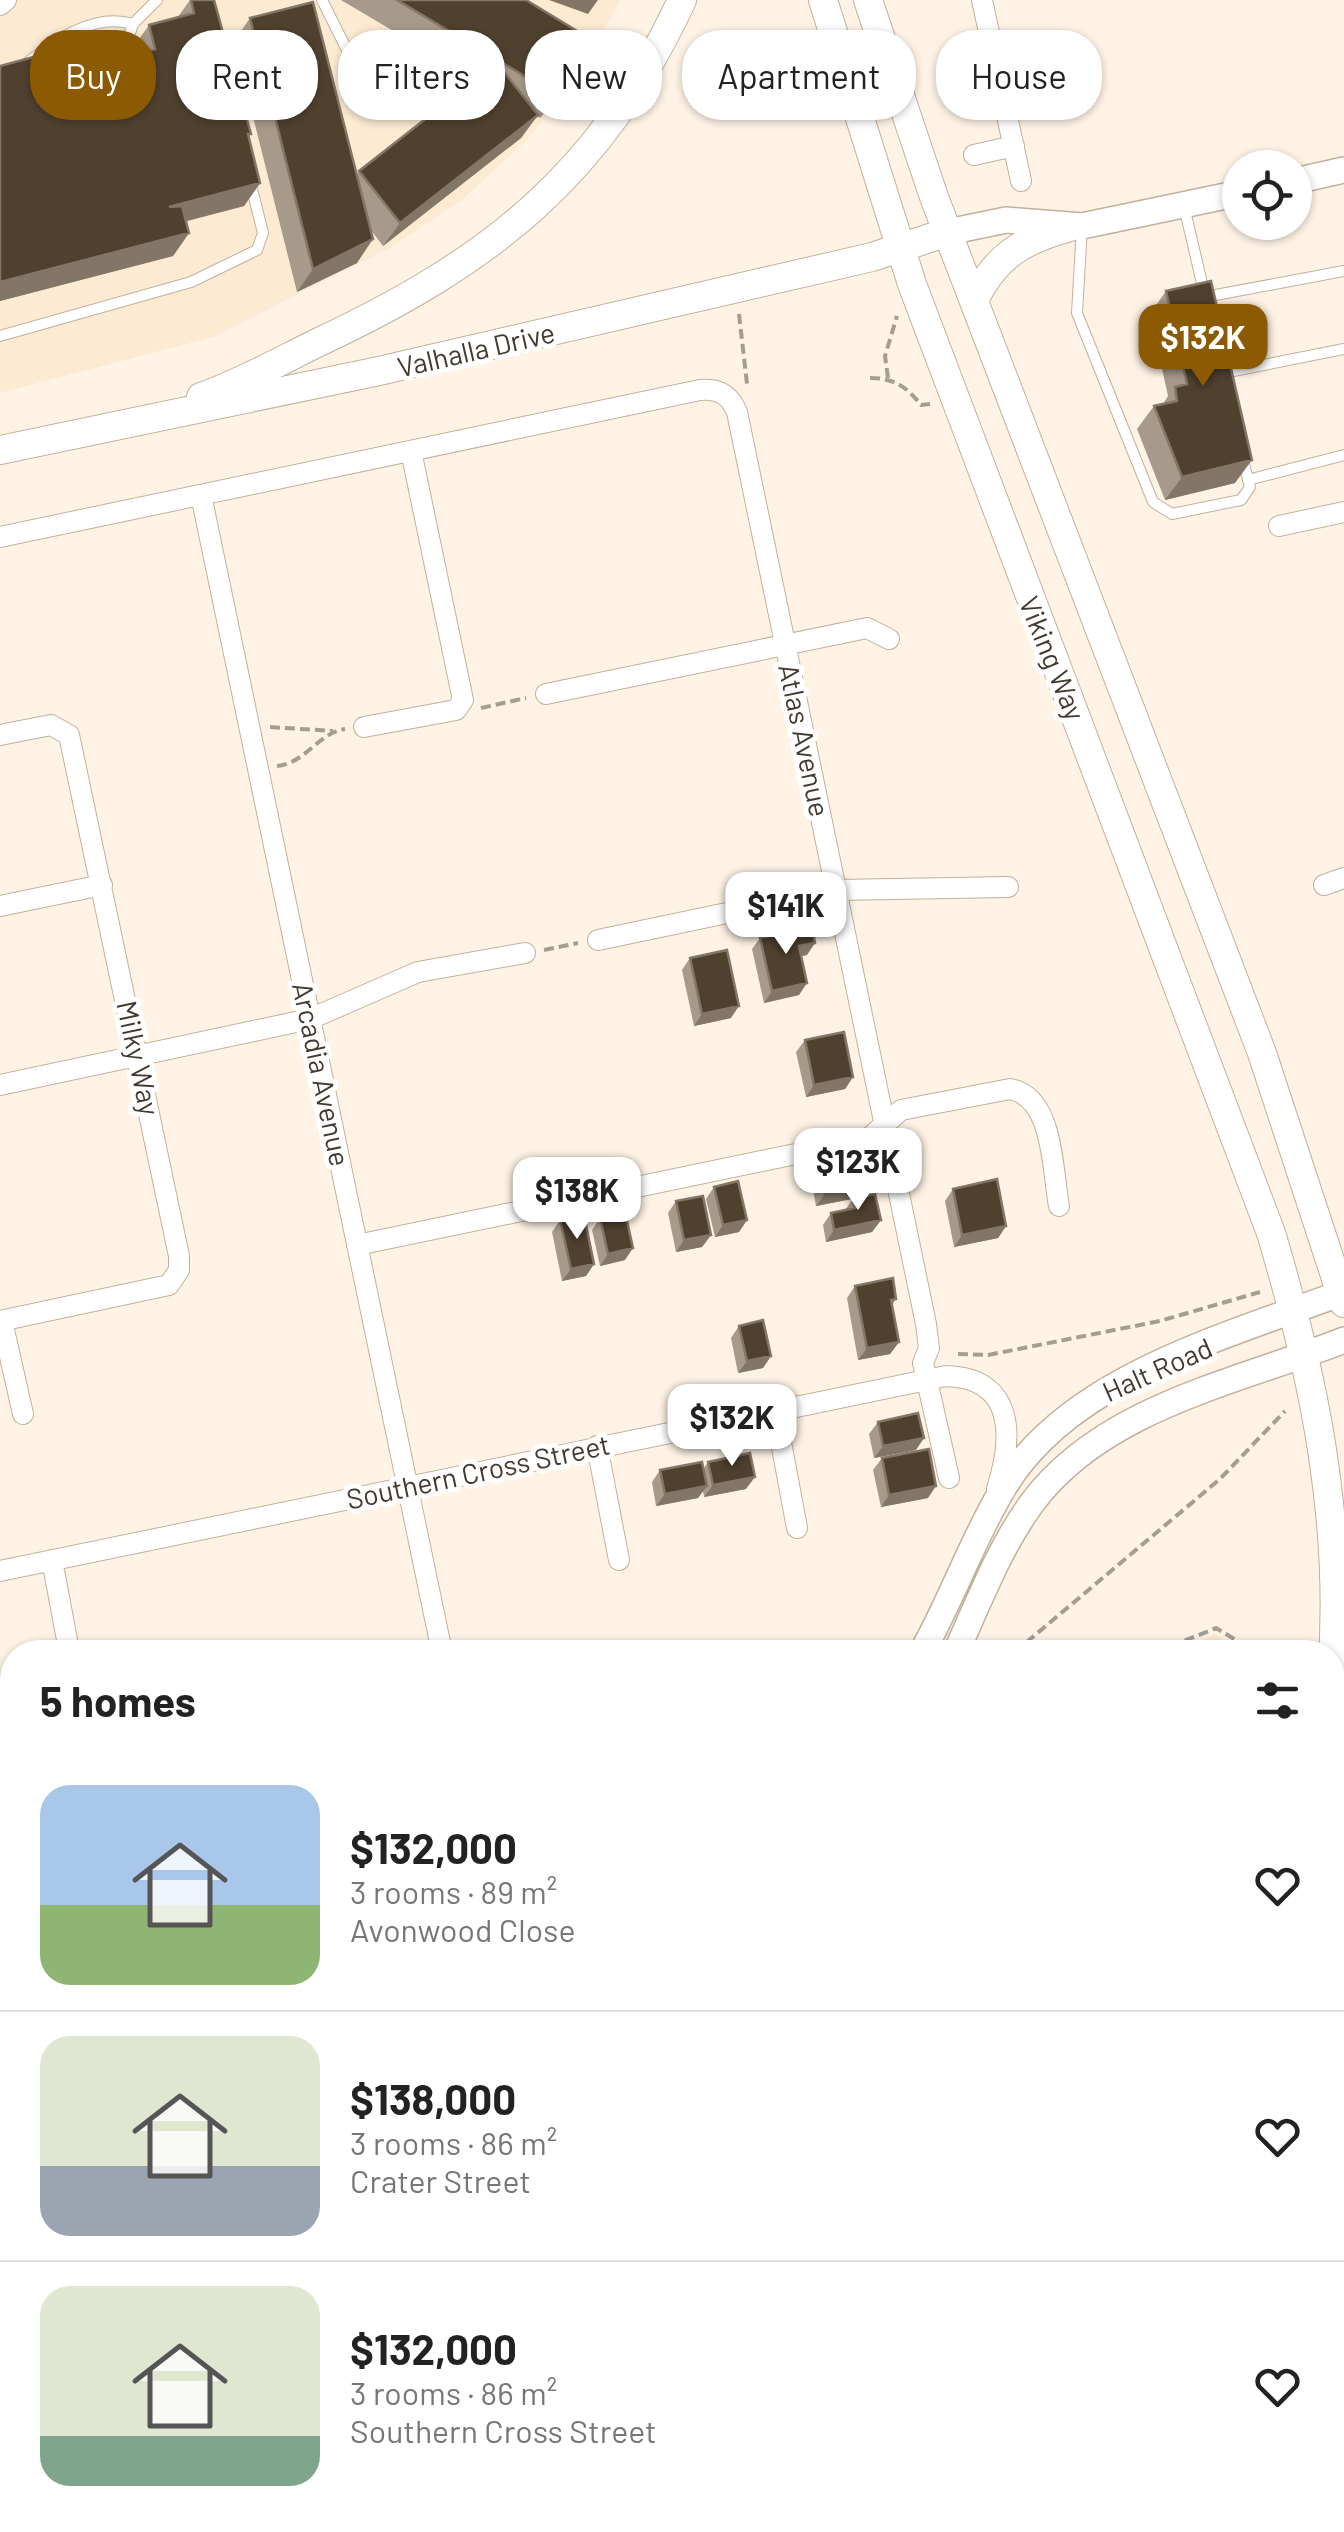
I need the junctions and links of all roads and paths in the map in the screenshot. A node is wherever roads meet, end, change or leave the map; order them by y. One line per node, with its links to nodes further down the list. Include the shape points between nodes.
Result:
1 (156, 0): 7 (lane)
2 (322, 0): 8 (lane)
3 (682, 0): 37 (main road, via 608,129 501,239 393,307 211,393)
4 (822, 0): 21 (main road, Viking Way)
5 (868, 0): 20 (main road, Viking Way)
6 (982, 0): 11 (street)
7 (133, 24): 9 (lane, via 114,19 64,34); 9 (lane, via 121,60 63,70)
8 (338, 32)
9 (25, 64): 10 (lane)
10 (12, 68)
11 (1014, 146): 12 (street); 16 (street)
12 (974, 155)
13 (1344, 170): 15 (street)
14 (249, 176): 28 (lane, via 263,233 257,250 191,282)
15 (1312, 177)
16 (1021, 180)
17 (1222, 197): 18 (street)
18 (1184, 205): 19 (street); 23 (lane)
19 (1076, 226): 20 (street, via 1006,220); 24 (main road, via 1010,249); 42 (lane, via 1077,313 1154,502 1172,514 1241,500)
20 (948, 232): 21 (main road, Valhalla Drive); 24 (main road, Viking Way)
21 (900, 248): 37 (main road, Valhalla Drive); 70 (main road, Viking Way, via 1206,1054)
22 (1344, 272): 23 (lane)
23 (1205, 297): 27 (lane)
24 (974, 300): 69 (main road, Viking Way, via 1262,1053)
25 (739, 308): 34 (path)
26 (897, 316): 33 (path, via 885,356)
27 (1209, 316)
28 (0, 336)
29 (1344, 349): 31 (lane)
30 (1218, 354): 31 (lane)
31 (1222, 373): 35 (lane)
32 (870, 378): 33 (path)
33 (888, 378): 36 (path, via 909,389 921,406)
34 (748, 390)
35 (1227, 392)
36 (936, 403)
37 (110, 429): 39 (main road, Valhalla Drive)
38 (1240, 446): 42 (lane)
39 (0, 450)
40 (411, 450): 43 (street); 48 (street, Atlas Avenue, via 700,390 723,394 737,412); 52 (street, via 463,700 456,710)
41 (1344, 455): 42 (lane)
42 (1248, 480)
43 (201, 494): 46 (street); 62 (street, Arcadia Avenue)
44 (1344, 512): 45 (street)
45 (1279, 526)
46 (0, 537)
47 (889, 639): 48 (street, via 867,628)
48 (786, 645): 49 (street); 58 (street, Atlas Avenue)
49 (546, 694): 50 (path)
50 (480, 708)
51 (267, 727): 53 (path)
52 (364, 727): 53 (path)
53 (333, 731): 55 (path, via 294,764)
54 (0, 735): 56 (street, Milky Way, via 51,725 69,735)
55 (274, 766)
56 (102, 885): 59 (street); 63 (street, Milky Way)
57 (1008, 887): 58 (street)
58 (836, 890): 60 (street); 65 (street, Atlas Avenue)
59 (0, 906)
60 (598, 940): 61 (path)
61 (525, 954): 62 (street, via 418,972)
62 (310, 1019): 63 (street); 67 (street, Arcadia Avenue)
63 (139, 1056): 64 (street); 71 (street, Milky Way, via 179,1256 175,1280)
64 (0, 1085)
65 (885, 1124): 66 (street, via 901,1110 1019,1090 1040,1109); 67 (street, via 868,1139); 73 (street, Atlas Avenue)
66 (1059, 1206)
67 (357, 1246): 81 (street, Arcadia Avenue)
68 (1269, 1292): 73 (path, via 988,1355)
69 (1343, 1296): 70 (street, Halt Road)
70 (1295, 1311): 74 (main road, Viking Way); 82 (street, Halt Road, via 1124,1380 1088,1402 1029,1454)
71 (1, 1321): 78 (street, Milky Way)
72 (1344, 1340): 74 (street, Halt Road)
73 (929, 1348): 75 (street, Atlas Avenue)
74 (1308, 1354): 90 (street, Halt Road, via 1124,1424 1068,1462 1015,1530); 94 (main road, Viking Way, via 1332,1475)
75 (927, 1379): 76 (street, Southern Cross Street); 80 (street, Atlas Avenue); 82 (street, Southern Cross Street, via 970,1378 1000,1405 1009,1427)
76 (775, 1410): 79 (street, Southern Cross Street); 83 (street)
77 (1284, 1412): 91 (path, via 1220,1480)
78 (23, 1414)
79 (597, 1446): 81 (street, Southern Cross Street); 85 (street)
80 (949, 1478)
81 (407, 1484): 84 (street, Southern Cross Street); 88 (street, Arcadia Avenue)
82 (985, 1525): 89 (street, Halt Road)
83 (797, 1528)
84 (52, 1560): 86 (street, Southern Cross Street); 87 (street)
85 (618, 1560)
86 (0, 1571)
87 (67, 1640)
88 (440, 1640)
89 (928, 1640)
90 (962, 1640)
91 (1029, 1640)
92 (1186, 1640): 93 (path, via 1216,1628)
93 (1236, 1640)
94 (1335, 1640)

